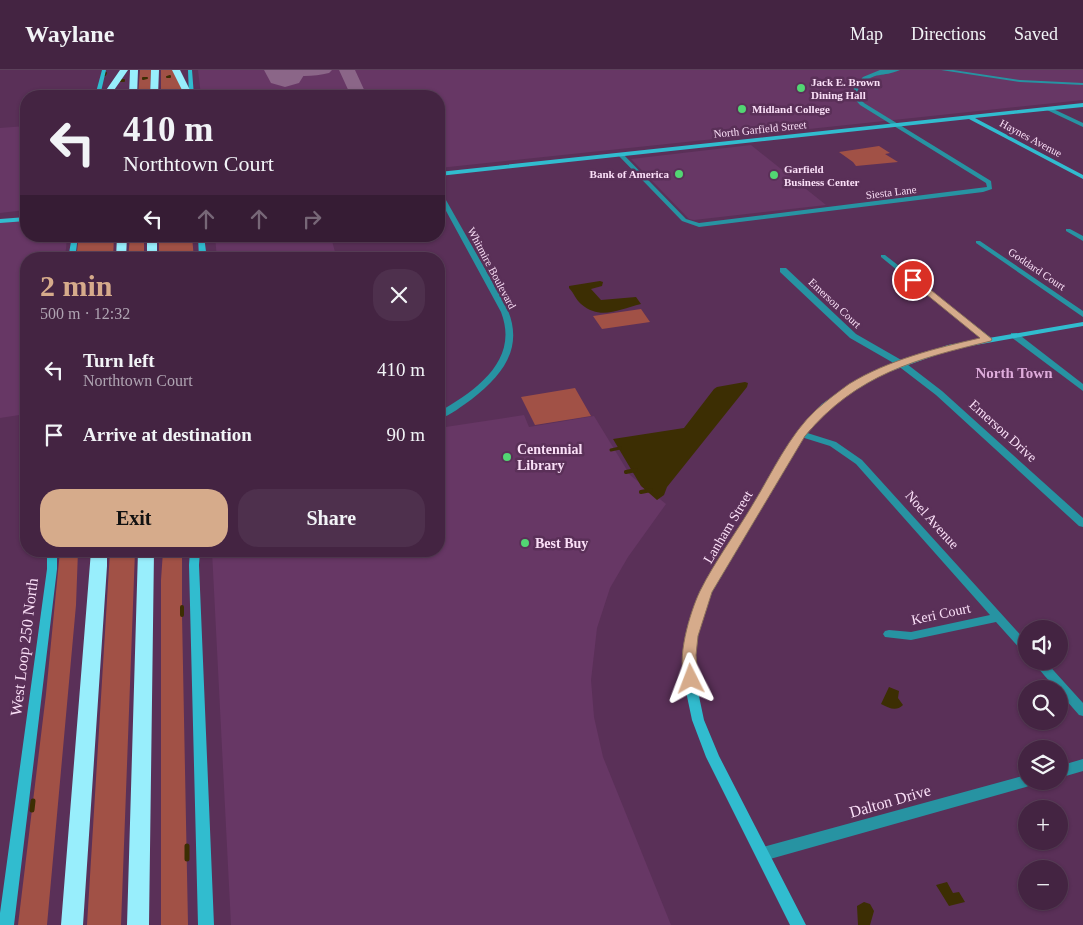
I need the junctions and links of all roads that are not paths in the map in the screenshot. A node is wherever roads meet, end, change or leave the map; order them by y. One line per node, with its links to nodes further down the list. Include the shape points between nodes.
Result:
1 (104, 70): 11 (main road)
2 (124, 70): 12 (highway)
3 (134, 70): 13 (highway)
4 (154, 70): 14 (highway)
5 (176, 70): 15 (highway)
6 (190, 70): 16 (main road)
7 (898, 70): 9 (street, Siesta Lane)
8 (943, 70): 10 (street, via 1020,81)
9 (882, 71): 20 (street, Siesta Lane, via 859,83 855,89 856,97)
10 (1083, 84)
11 (99, 90)
12 (110, 90)
13 (132, 90)
14 (154, 90)
15 (187, 90)
16 (190, 90)
17 (1083, 105): 18 (main road, North Garfield Street)
18 (1049, 109): 19 (main road, North Garfield Street); 21 (street)
19 (969, 116): 20 (main road, North Garfield Street); 24 (main road, Haynes Avenue)
20 (894, 125): 22 (main road, North Garfield Street); 22 (street, Siesta Lane, via 991,186 982,190 699,225 684,220)
21 (1083, 125)
22 (620, 154): 23 (main road, North Garfield Street)
23 (445, 173)
24 (1083, 178)
25 (445, 204): 39 (street, Whitmire Boulevard, via 504,311 510,333 505,357 490,379)
26 (20, 220): 27 (main road)
27 (0, 222)
28 (1068, 230): 29 (street)
29 (1083, 238)
30 (978, 242): 33 (street, Goddard Court)
31 (883, 256): 36 (street)
32 (783, 270): 37 (street, Emerson Court, via 853,336)
33 (1083, 315)
34 (1083, 324): 35 (main road, Lanham Street)
35 (1014, 335): 36 (main road, Lanham Street); 38 (street)
36 (988, 339): 37 (main road, Lanham Street)
37 (900, 363): 40 (main road, Lanham Street, via 868,378 825,406); 41 (street, Emerson Drive, via 948,401)
38 (1083, 388)
39 (445, 412)
40 (801, 434): 48 (street, Noel Avenue, via 833,444 859,462); 56 (main road, Lanham Street, via 706,592 690,647 690,682 698,720)
41 (1083, 524)
42 (52, 557): 57 (main road, West Loop 250 North)
43 (99, 557): 58 (highway)
44 (146, 557): 47 (highway)
45 (150, 557): 47 (highway)
46 (195, 557): 60 (main road)
47 (145, 607): 59 (highway)
48 (999, 617): 49 (street, Keri Court, via 911,636); 50 (street, Noel Avenue)
49 (889, 634)
50 (1018, 639)
51 (1046, 670): 52 (street)
52 (1083, 711)
53 (1083, 765): 54 (street)
54 (1068, 769)
55 (1018, 783): 56 (street, Dalton Drive)
56 (764, 854): 61 (main road, Lanham Street)
57 (6, 925)
58 (72, 925)
59 (138, 925)
60 (206, 925)
61 (798, 925)

